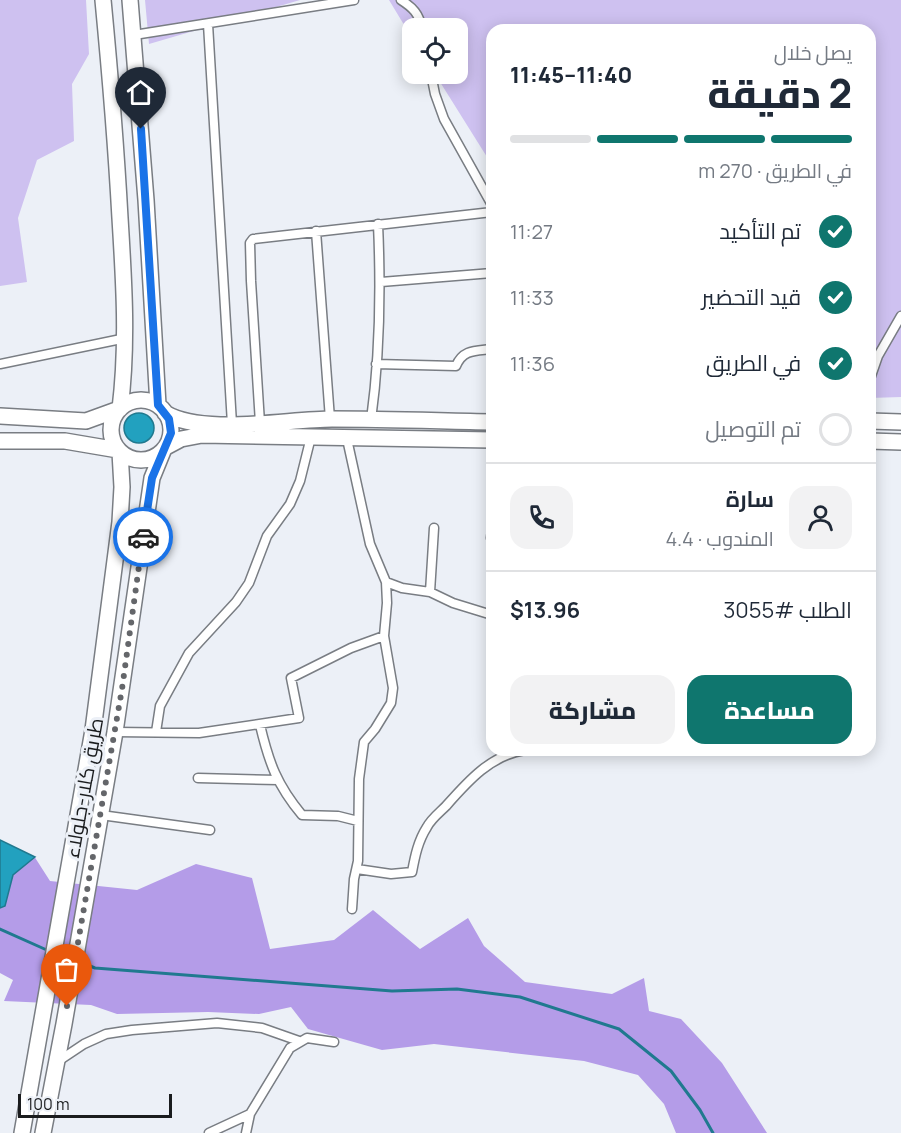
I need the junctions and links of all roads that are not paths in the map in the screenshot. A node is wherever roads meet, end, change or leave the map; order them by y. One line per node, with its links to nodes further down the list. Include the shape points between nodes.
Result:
1 (103, 0): 16 (highway, via 113,95)
2 (130, 0): 7 (highway)
3 (354, 0): 6 (street)
4 (401, 0): 5 (street)
5 (419, 18)
6 (208, 24): 7 (street); 30 (street)
7 (134, 35): 22 (highway)
8 (433, 84): 9 (street, via 444,119)
9 (486, 194)
10 (486, 213): 11 (street)
11 (378, 224): 12 (street); 14 (street)
12 (316, 231): 24 (street); 29 (street, via 259,237 250,243)
13 (486, 273): 14 (street)
14 (381, 282): 20 (street)
15 (901, 316): 18 (street)
16 (126, 338): 19 (street); 21 (highway)
17 (486, 350): 20 (street, via 469,351 456,366)
18 (876, 362)
19 (0, 364)
20 (376, 364): 25 (street)
21 (120, 409): 22 (highway, via 134,401 150,402); 23 (highway, via 86,421); 38 (highway, via 111,430)
22 (162, 409): 30 (highway, via 185,422); 37 (highway, via 171,426)
23 (0, 416)
24 (330, 419): 25 (highway); 29 (highway)
25 (370, 420): 27 (highway)
26 (876, 421): 28 (highway)
27 (486, 422)
28 (901, 422)
29 (260, 423): 30 (highway)
30 (232, 424)
31 (311, 437): 32 (highway); 37 (highway, via 202,435 181,439); 48 (street, via 300,482 267,536 249,583 189,653 160,706)
32 (347, 439): 33 (highway); 40 (street, via 370,544)
33 (486, 440)
34 (0, 441): 38 (highway, via 65,441)
35 (876, 441): 36 (highway)
36 (901, 442)
37 (164, 449): 38 (highway, via 141,460); 44 (highway, طريق كلار-جلولاء, via 152,478)
38 (119, 451): 45 (highway, طريق كلار-جلولاء, via 120,522)
39 (434, 528): 41 (street)
40 (386, 582): 41 (street); 43 (street)
41 (430, 591): 42 (street)
42 (486, 613)
43 (384, 636): 46 (street, via 291,678 299,718); 53 (street, via 393,688 391,703 364,742)
44 (122, 689): 45 (highway); 47 (highway, طريق كلار-جلولاء)
45 (98, 690): 61 (highway, طريق كلار-جلولاء)
46 (260, 725): 48 (street, via 199,733); 51 (street)
47 (115, 732): 48 (street); 52 (highway, طريق كلار-جلولاء)
48 (156, 732)
49 (503, 756): 55 (street, via 480,770 427,826 412,872 391,874)
50 (198, 778): 51 (street)
51 (278, 780): 53 (street, via 302,815)
52 (101, 815): 54 (street); 59 (highway, طريق كلار-جلولاء)
53 (358, 820): 55 (street)
54 (210, 830)
55 (357, 868): 56 (street)
56 (352, 909)
57 (299, 1041): 58 (street, via 307,1038); 59 (street, via 262,1028 217,1023 132,1030 106,1034); 60 (street, via 290,1048)
58 (334, 1042)
59 (56, 1062): 62 (highway, طريق كلار-جلولاء)
60 (250, 1114): 63 (street); 64 (street)
61 (22, 1133)
62 (43, 1133)
63 (209, 1133)
64 (246, 1133)

